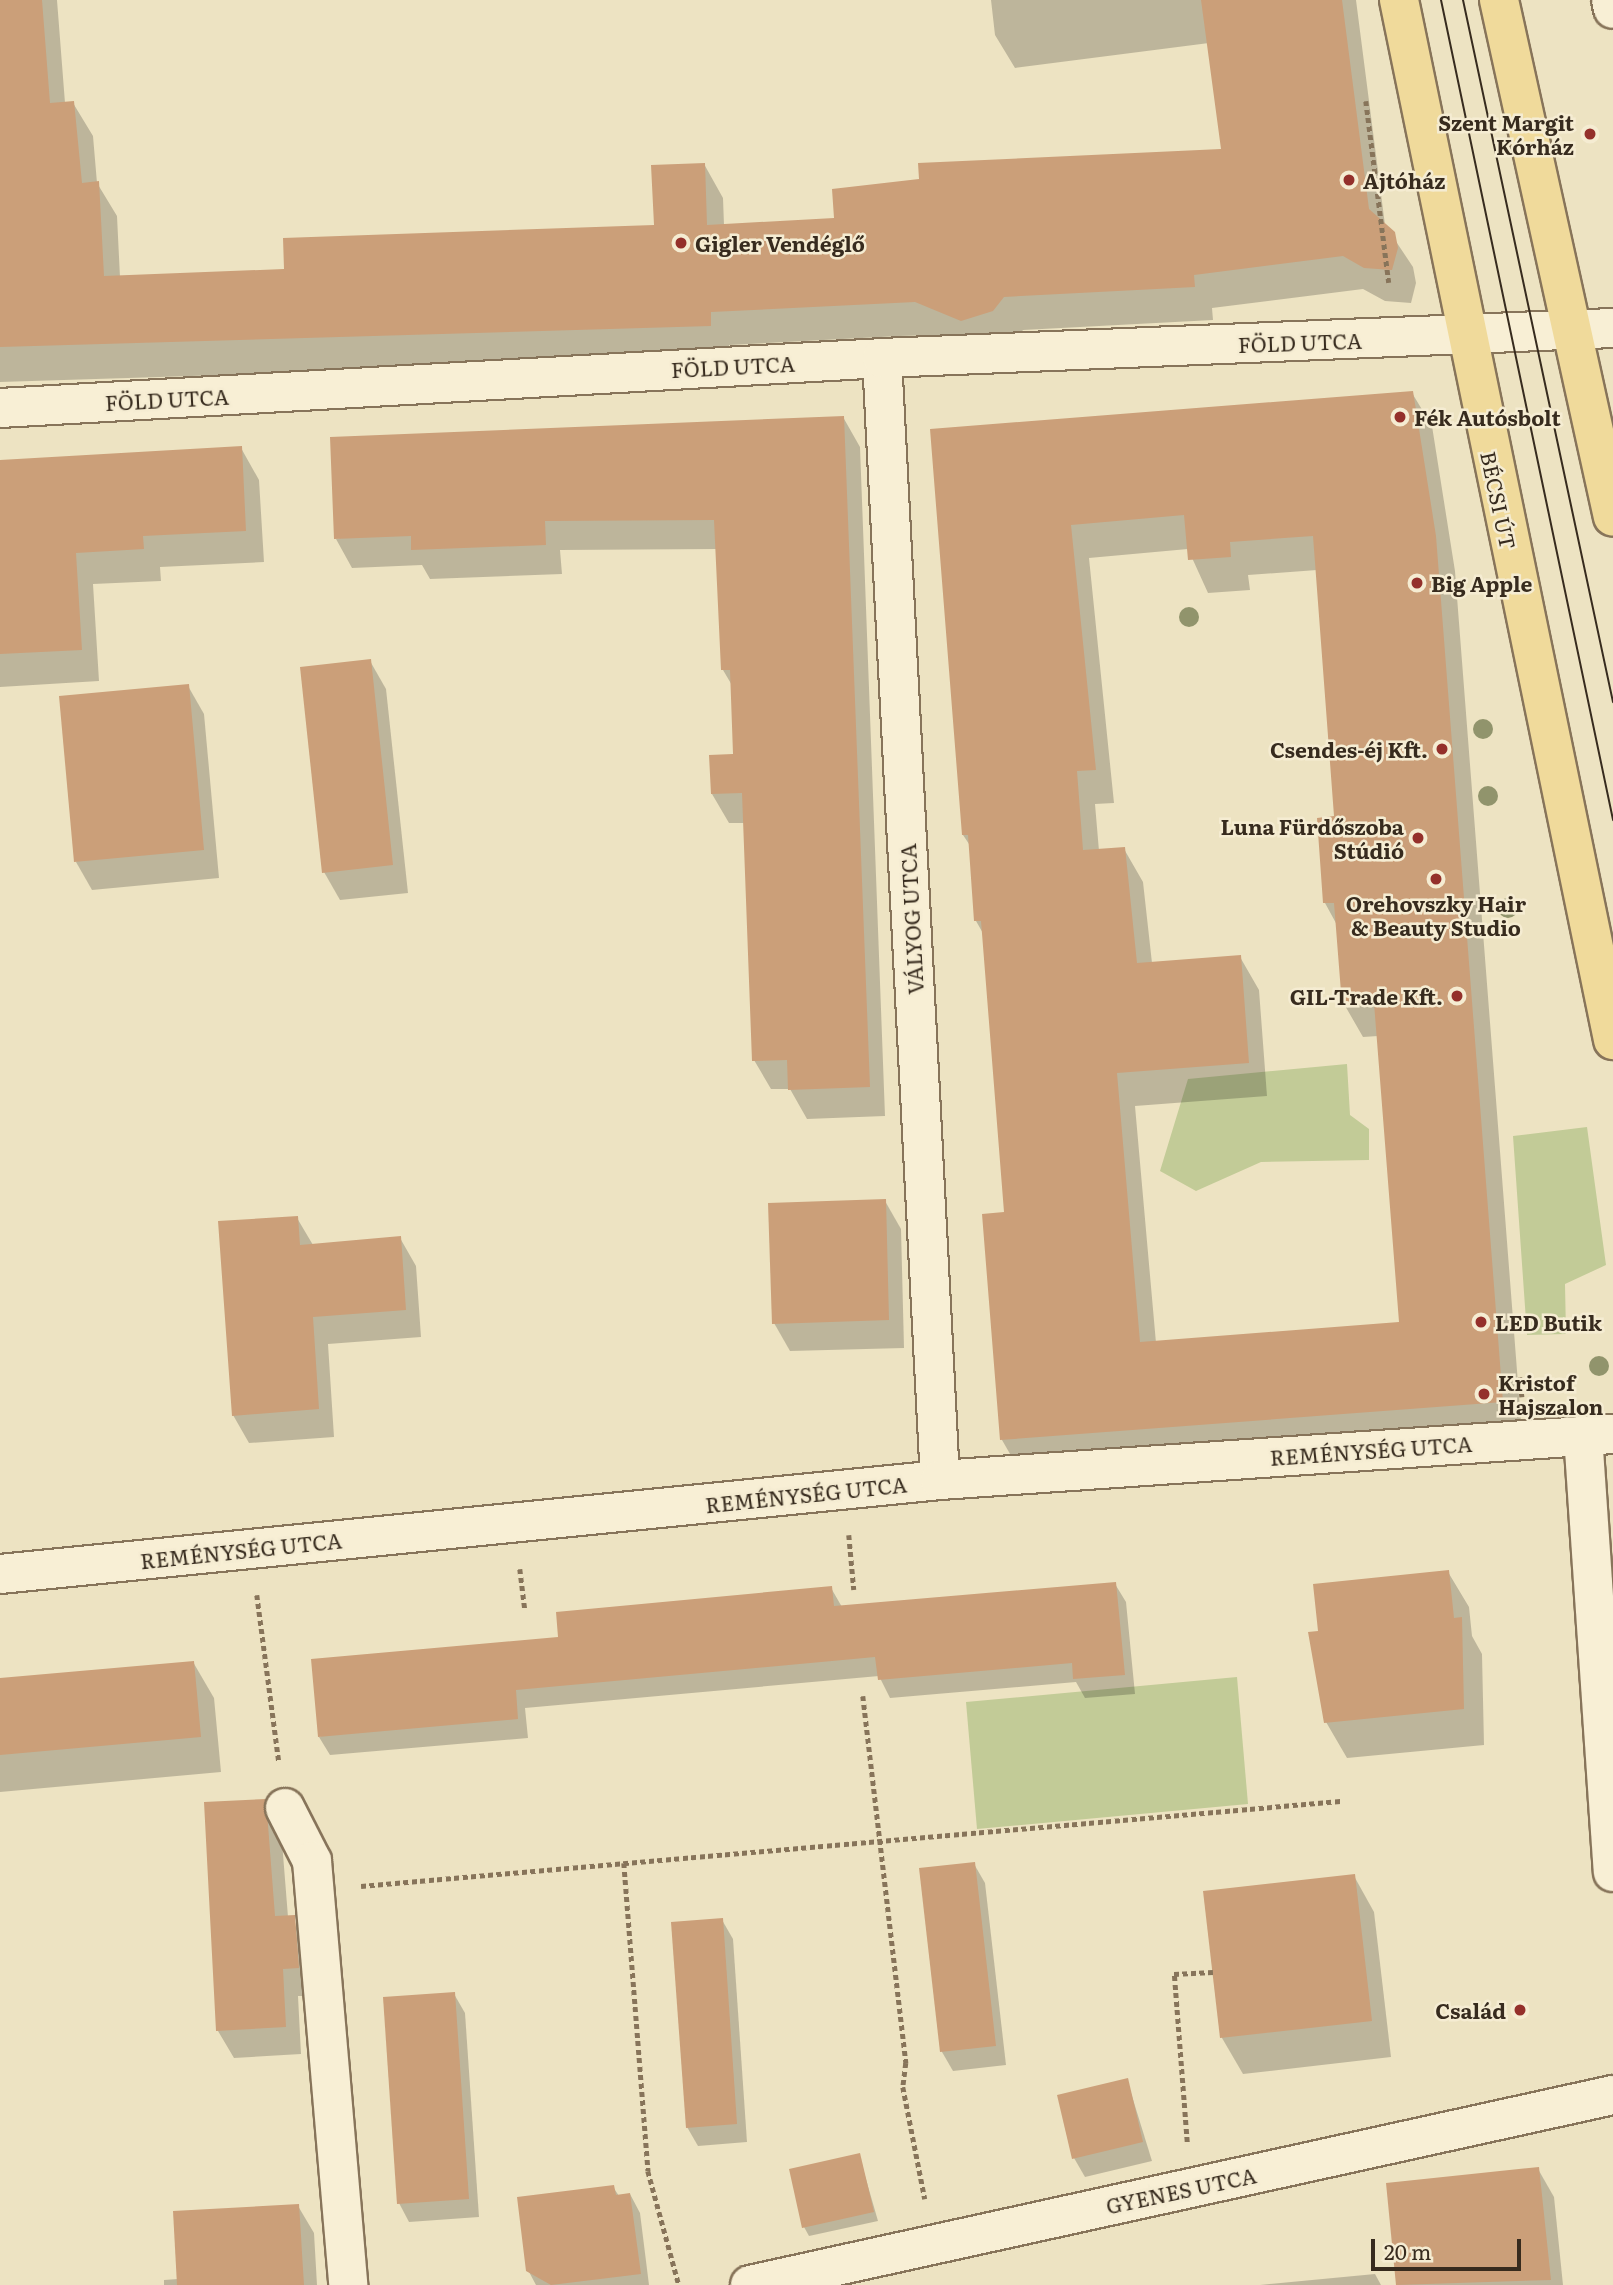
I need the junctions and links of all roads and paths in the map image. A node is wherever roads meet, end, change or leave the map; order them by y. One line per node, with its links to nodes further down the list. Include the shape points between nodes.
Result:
1 (1399, 0): 9 (main road, BÉCSI ÚT)
2 (1499, 0): 8 (main road)
3 (1611, 0): 4 (street)
4 (1613, 9)
5 (1366, 101): 6 (path)
6 (1389, 283)
7 (1613, 328): 8 (street, FÖLD UTCA)
8 (1572, 330): 9 (street, FÖLD UTCA); 12 (main road)
9 (1467, 337): 10 (street, FÖLD UTCA); 13 (main road, BÉCSI ÚT)
10 (882, 358): 11 (street, FÖLD UTCA); 15 (street, VÁLYOG UTCA)
11 (0, 408)
12 (1613, 517)
13 (1613, 1040)
14 (1598, 1434): 15 (street, REMÉNYSÉG UTCA); 25 (street)
15 (940, 1480): 16 (street, REMÉNYSÉG UTCA)
16 (845, 1490): 17 (street, REMÉNYSÉG UTCA); 19 (path)
17 (251, 1549): 18 (street, REMÉNYSÉG UTCA); 22 (path)
18 (0, 1574)
19 (854, 1590)
20 (863, 1696): 23 (path)
21 (1340, 1801): 23 (path)
22 (285, 1808): 26 (street, via 312,1861)
23 (876, 1840): 24 (path); 30 (path, via 906,2063 903,2087)
24 (624, 1863): 26 (path); 32 (path, via 648,2171)
25 (1613, 1872)
26 (314, 1889): 31 (street)
27 (1213, 1972): 29 (path, via 1174,1974)
28 (1613, 2095): 29 (street, GYENES UTCA)
29 (1191, 2188): 30 (street, GYENES UTCA)
30 (934, 2245): 33 (street, GYENES UTCA)
31 (348, 2285)
32 (679, 2285)
33 (750, 2285)

